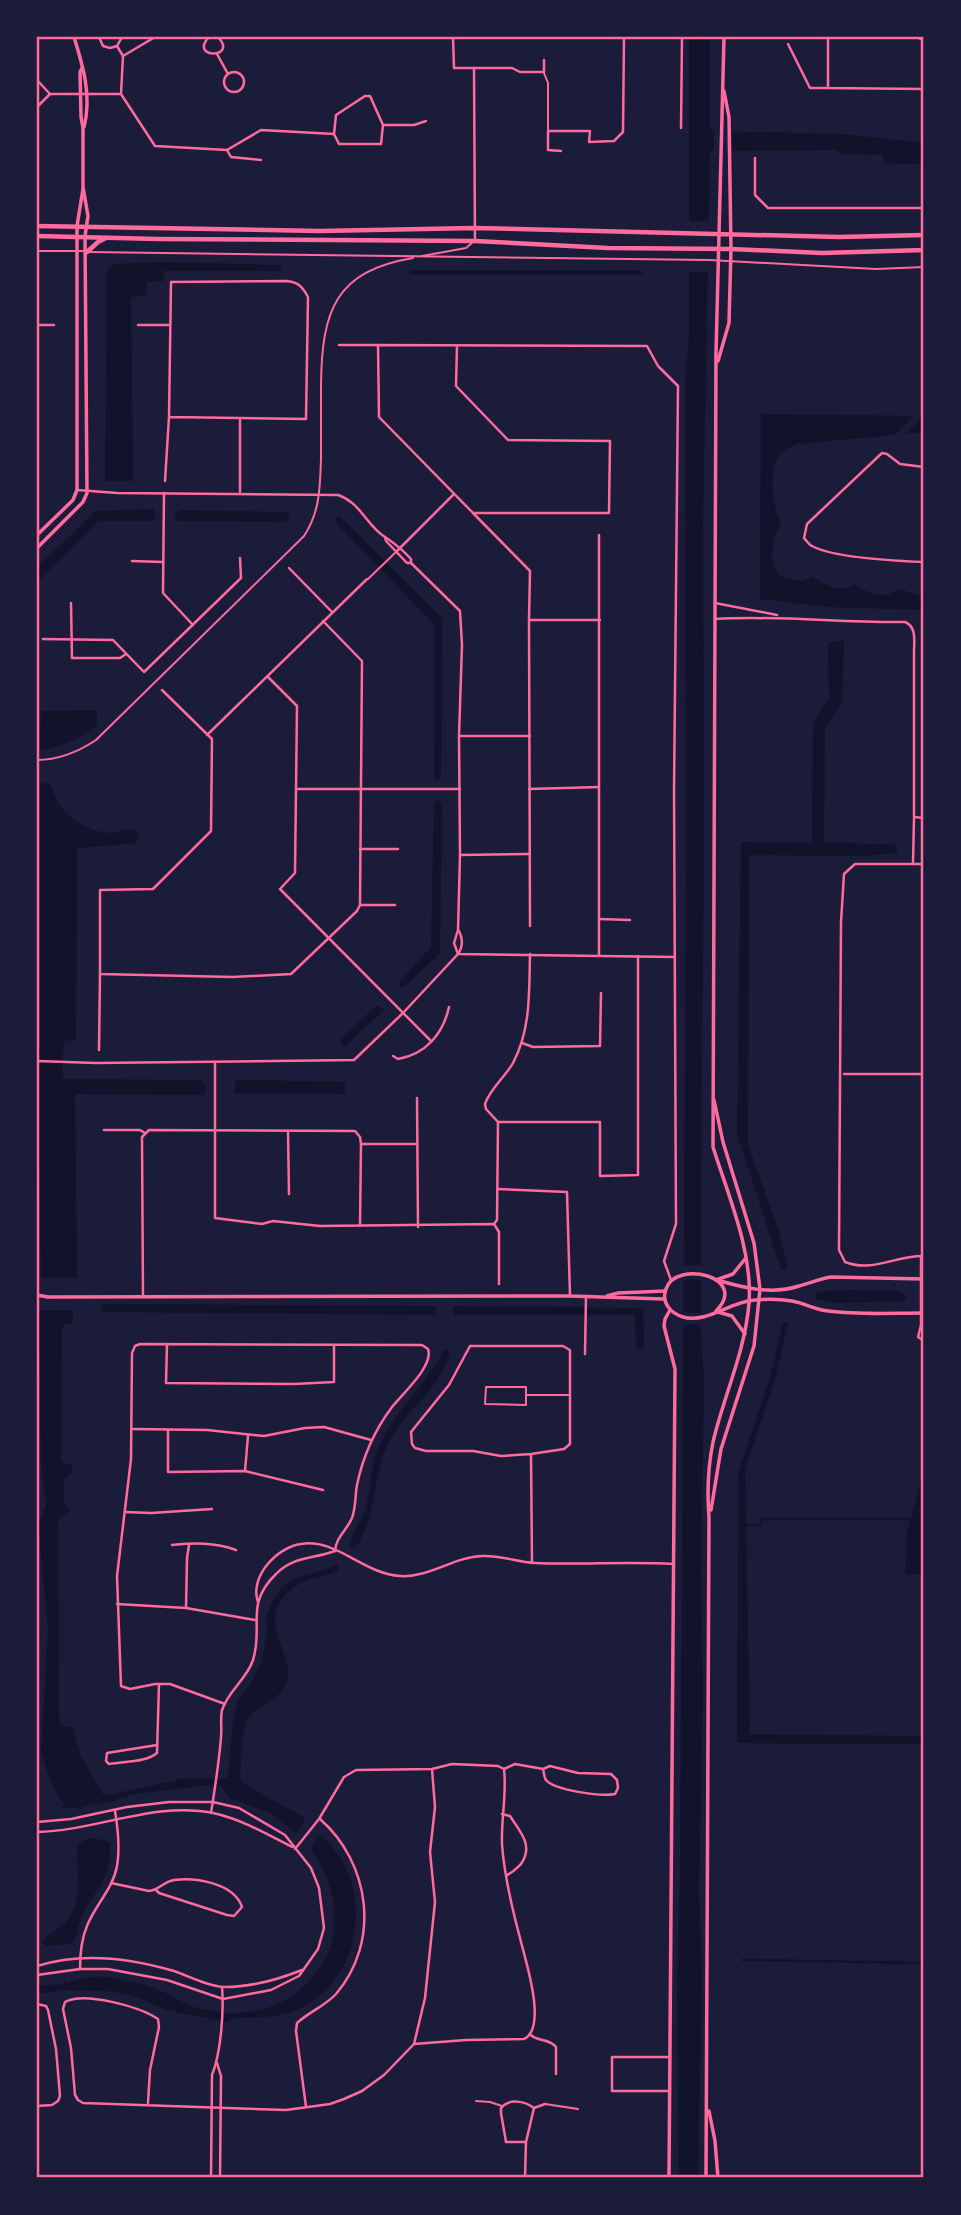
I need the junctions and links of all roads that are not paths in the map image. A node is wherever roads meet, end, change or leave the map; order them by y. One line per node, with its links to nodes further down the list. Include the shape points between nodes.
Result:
1 (74, 37): 28 (street)
2 (99, 37): 15 (street, via 106,47)
3 (122, 37): 15 (street)
4 (155, 37): 17 (street)
5 (209, 37): 16 (street, via 204,47)
6 (218, 37): 16 (street, via 223,44)
7 (453, 37): 19 (street, via 454,68)
8 (624, 37): 33 (street, via 623,132 614,141 589,142 590,131)
9 (682, 37): 32 (street)
10 (724, 37): 25 (street)
11 (828, 37): 23 (street)
12 (920, 39): 13 (lane)
13 (924, 39)
14 (788, 44): 23 (street, via 810,88)
15 (117, 46): 17 (street)
16 (217, 54): 21 (street)
17 (123, 56): 27 (street)
18 (544, 60): 20 (street)
19 (474, 68): 20 (street); 44 (street)
20 (544, 72): 33 (lane)
21 (228, 74): 21 (street, via 224,79 227,88 241,89 240,74)
22 (37, 80): 26 (street)
23 (828, 88): 24 (street)
24 (924, 89)
25 (724, 90): 45 (street); 50 (street)
26 (50, 94): 28 (street); 29 (street)
27 (121, 94): 28 (street); 35 (street, via 155,146)
28 (83, 95): 39 (street)
29 (37, 107)
30 (426, 121): 31 (street)
31 (383, 125): 34 (street, via 381,144 339,144); 34 (street, via 370,96 365,96 336,115)
32 (681, 128)
33 (548, 131): 36 (street, via 548,150)
34 (334, 134): 35 (street, via 261,131)
35 (227, 150): 38 (street, via 231,157)
36 (561, 151)
37 (755, 158): 40 (street, via 755,194 768,208)
38 (261, 160)
39 (83, 187): 42 (street); 43 (street)
40 (924, 208)
41 (37, 226): 42 (main road)
42 (77, 226): 43 (main road); 48 (street)
43 (86, 226): 44 (main road, via 306,231); 49 (street)
44 (475, 228): 45 (main road); 52 (street)
45 (721, 235): 50 (main road); 54 (street)
46 (924, 235): 50 (main road)
47 (37, 236): 48 (main road)
48 (77, 236): 49 (main road); 57 (street)
49 (85, 236): 51 (main road); 58 (street)
50 (731, 236): 53 (street)
51 (107, 238): 52 (main road); 58 (main road)
52 (475, 241): 54 (main road); 59 (lane, via 466,248)
53 (731, 248): 54 (main road); 55 (main road, via 845,253); 61 (street)
54 (716, 249): 60 (street)
55 (924, 250)
56 (37, 251): 57 (lane)
57 (77, 251): 58 (lane); 75 (street)
58 (87, 251): 59 (lane); 77 (street)
59 (417, 257): 60 (lane); 79 (lane, via 358,276 328,315 321,362)
60 (715, 260): 61 (lane); 70 (street)
61 (731, 261): 62 (lane); 70 (street, via 729,323)
62 (924, 267)
63 (37, 325): 64 (street)
64 (54, 325)
65 (138, 325): 66 (street)
66 (169, 325): 71 (street); 72 (street, via 171,282 286,281 303,287 308,297 306,419)
67 (339, 345): 68 (street)
68 (378, 345): 69 (street); 80 (street, via 379,417)
69 (457, 346): 81 (street, via 456,386 508,440 610,441 608,513); 137 (street, via 648,346 658,366 678,387)
70 (717, 363): 96 (street)
71 (169, 417): 72 (street); 74 (street)
72 (240, 418): 76 (street)
73 (924, 467): 91 (street, via 901,464 882,453 807,524 804,538 810,546 834,552)
74 (165, 481)
75 (77, 490): 77 (street); 82 (street, via 73,500)
76 (240, 492): 78 (street); 79 (street)
77 (87, 493): 78 (street); 85 (street)
78 (164, 493): 90 (street)
79 (320, 494): 84 (street, via 345,497); 112 (lane, via 311,526 296,544 118,720 72,754)
80 (454, 494): 81 (street); 86 (street)
81 (473, 513): 100 (street, via 530,571)
82 (37, 535)
83 (599, 535): 101 (street)
84 (385, 537): 86 (street); 87 (street)
85 (38, 545)
86 (400, 548): 87 (street); 92 (street)
87 (396, 552): 92 (street); 94 (lane)
88 (240, 558): 103 (street, via 241,578)
89 (132, 561): 90 (street)
90 (163, 562): 103 (street, via 163,593)
91 (924, 562)
92 (411, 563): 110 (street, via 460,611)
93 (289, 568): 97 (street)
94 (367, 579): 97 (street)
95 (71, 603): 105 (street)
96 (715, 603): 98 (street); 99 (street)
97 (332, 612): 102 (street)
98 (780, 617): 99 (street); 118 (street, via 905,622 913,628)
99 (715, 619): 150 (street)
100 (529, 620): 101 (street); 111 (street)
101 (600, 620): 113 (street)
102 (323, 621): 107 (street); 114 (street, via 362,661)
103 (193, 625): 106 (street, via 144,672)
104 (43, 639): 105 (street)
105 (72, 640): 106 (street, via 113,640); 106 (street, via 72,658 120,659)
106 (126, 654)
107 (268, 677): 109 (street); 115 (street, via 297,706)
108 (162, 690): 109 (street)
109 (207, 735): 138 (street, via 212,739 211,831 153,889 100,890)
110 (459, 736): 111 (street); 116 (street)
111 (530, 736): 117 (street)
112 (37, 760)
113 (599, 787): 117 (street); 128 (street)
114 (359, 788): 115 (street); 116 (street); 120 (street)
115 (296, 789): 132 (street, via 295,873 280,888)
116 (460, 789): 123 (street)
117 (529, 789): 122 (street)
118 (914, 817): 119 (street); 124 (street)
119 (924, 817)
120 (360, 849): 121 (street); 126 (street)
121 (398, 849)
122 (530, 854): 123 (street); 130 (street)
123 (460, 855): 131 (street)
124 (913, 864): 125 (street); 148 (street, via 855,863 844,874)
125 (924, 864)
126 (360, 905): 127 (street); 132 (street)
127 (395, 905)
128 (599, 919): 129 (street); 135 (street)
129 (630, 920)
130 (530, 926)
131 (458, 930): 133 (street, via 454,943); 133 (street)
132 (330, 938): 138 (street, via 291,974); 141 (street)
133 (458, 954): 134 (street); 141 (street)
134 (530, 954): 135 (street); 143 (street, via 529,1006)
135 (599, 955): 136 (street)
136 (638, 956): 137 (street); 152 (street, via 638,1175 600,1175 600,1122)
137 (675, 957): 166 (street, via 676,1224 663,1261)
138 (100, 974): 144 (street)
139 (601, 993): 143 (street, via 600,1046 533,1047)
140 (449, 1007): 142 (street, via 440,1032)
141 (403, 1013): 142 (street); 147 (street, via 354,1060)
142 (431, 1041): 145 (street, via 409,1057)
143 (522, 1043): 152 (street, via 486,1099 486,1109)
144 (99, 1050)
145 (393, 1056)
146 (38, 1061): 147 (street)
147 (215, 1062): 154 (street)
148 (842, 1074): 149 (street); 164 (street, via 839,1250 845,1262 857,1267)
149 (924, 1074)
150 (712, 1094): 165 (street, via 713,1147); 170 (street, via 754,1243)
151 (417, 1098): 158 (street)
152 (498, 1122): 159 (street)
153 (104, 1130): 156 (street)
154 (216, 1130): 155 (street); 156 (street); 162 (street, via 215,1218 262,1224)
155 (288, 1131): 157 (street, via 355,1131); 160 (street)
156 (145, 1133): 177 (street)
157 (361, 1144): 158 (street); 162 (street)
158 (417, 1144): 163 (street)
159 (497, 1189): 161 (street); 174 (street, via 567,1192)
160 (289, 1194)
161 (494, 1224): 163 (street); 169 (street, via 499,1232)
162 (360, 1225): 163 (street)
163 (418, 1227)
164 (922, 1256): 168 (street)
165 (746, 1257): 167 (street, via 733,1274); 171 (street)
166 (673, 1279): 167 (street, via 688,1273); 172 (street)
167 (714, 1279): 171 (street); 182 (street, via 726,1296)
168 (923, 1279): 170 (street, via 831,1277 798,1287); 183 (street)
169 (499, 1284)
170 (760, 1289): 171 (street); 180 (street)
171 (749, 1290): 179 (street)
172 (665, 1291): 176 (street); 178 (street)
173 (37, 1294): 177 (street)
174 (570, 1296): 175 (street); 177 (street)
175 (586, 1296): 176 (street); 188 (street)
176 (605, 1296): 178 (street)
177 (143, 1297)
178 (664, 1299): 181 (street)
179 (749, 1300): 180 (street); 182 (street); 184 (street)
180 (760, 1300): 183 (street, via 790,1300 825,1311); 200 (street, via 754,1346 722,1449)
181 (672, 1312): 182 (street, via 695,1318); 206 (street, via 664,1326 675,1369)
182 (715, 1312): 184 (street, via 732,1315)
183 (922, 1313): 185 (street, via 918,1337)
184 (745, 1334): 200 (street, via 714,1441)
185 (924, 1341)
186 (167, 1344): 187 (street); 187 (street, via 166,1383 294,1384 334,1382); 191 (street, via 140,1344 133,1349)
187 (334, 1345): 194 (street, via 422,1345 428,1349 430,1356 422,1371)
188 (585, 1354)
189 (526, 1395): 189 (lane, via 526,1387 486,1387 485,1404 526,1405); 190 (lane)
190 (570, 1395): 195 (street, via 570,1444); 195 (street, via 571,1353 566,1346 470,1346 449,1385 410,1435 420,1450)
191 (133, 1429): 192 (street); 199 (street)
192 (168, 1430): 193 (street); 196 (street, via 169,1472)
193 (248, 1435): 194 (street, via 324,1427); 196 (street)
194 (371, 1440): 204 (street, via 353,1515)
195 (531, 1454): 205 (street)
196 (245, 1472): 197 (street)
197 (323, 1490)
198 (212, 1509): 199 (street)
199 (125, 1512): 208 (street)
200 (709, 1517): 246 (street)
201 (190, 1544): 202 (street); 203 (street, via 220,1544); 209 (street)
202 (172, 1545)
203 (236, 1550)
204 (335, 1551): 205 (street, via 402,1577 483,1556); 207 (street, via 284,1567); 207 (street, via 315,1543 289,1547 271,1560 261,1577)
205 (531, 1563): 206 (street)
206 (674, 1564): 239 (street)
207 (258, 1602): 210 (street)
208 (117, 1604): 209 (street); 211 (street, via 121,1686)
209 (186, 1608): 210 (street)
210 (255, 1620): 212 (street, via 253,1660)
211 (159, 1684): 212 (street, via 177,1685); 213 (street)
212 (225, 1704): 217 (street)
213 (157, 1745): 213 (street, via 154,1756 106,1761 107,1754)
214 (432, 1769): 215 (street, via 452,1764); 221 (street, via 356,1770 339,1783); 238 (street, via 435,1807 430,1852 435,1902 425,1998)
215 (504, 1769): 216 (street, via 515,1764); 220 (street)
216 (543, 1769): 216 (street, via 550,1783 584,1794 615,1794 618,1788 611,1774 550,1766)
217 (213, 1802): 218 (street, via 169,1802); 219 (street); 225 (street, via 239,1808 263,1821 285,1835)
218 (115, 1811): 222 (street); 223 (street)
219 (211, 1813): 222 (street, via 183,1811); 225 (street, via 251,1826)
220 (502, 1814): 226 (street); 226 (street, via 510,1816 527,1845 525,1857)
221 (319, 1819): 225 (street); 251 (street, via 337,1836 355,1866 365,1930 345,1983 297,2023)
222 (116, 1821): 224 (street); 227 (street, via 117,1867)
223 (37, 1822)
224 (37, 1832)
225 (295, 1849): 231 (street, via 311,1868 319,1888 324,1928 318,1950)
226 (507, 1875): 237 (street, via 534,2004)
227 (111, 1883): 228 (street); 229 (street, via 87,1926)
228 (156, 1890): 228 (street, via 174,1880 207,1882 234,1894 242,1906 234,1916 226,1915)
229 (80, 1959): 230 (street); 232 (street); 234 (street, via 134,1961)
230 (37, 1966)
231 (306, 1968): 234 (street, via 273,1982); 235 (street, via 271,1990)
232 (80, 1969): 233 (street); 235 (street, via 143,1974)
233 (37, 1975)
234 (222, 1987): 235 (street)
235 (223, 1999): 240 (street)
236 (37, 2004): 247 (street, via 48,2010 56,2049 58,2101)
237 (531, 2035): 238 (street); 241 (street, via 556,2047)
238 (414, 2044): 251 (street, via 362,2091 330,2104)
239 (670, 2057): 242 (street); 242 (street, via 612,2057 612,2091)
240 (217, 2063): 248 (street, via 212,2075); 249 (street)
241 (556, 2074)
242 (670, 2091): 262 (street)
243 (476, 2101): 250 (lane)
244 (148, 2103): 244 (street, via 158,2019 129,2006 96,2000 65,2002 78,2100); 248 (street)
245 (545, 2104): 252 (street); 253 (lane)
246 (707, 2105): 263 (street); 264 (street)
247 (37, 2106)
248 (213, 2106): 249 (street); 257 (street)
249 (220, 2106): 251 (street); 258 (street)
250 (502, 2106): 252 (street, via 513,2102); 254 (street, via 506,2142)
251 (306, 2107)
252 (534, 2108): 254 (street)
253 (578, 2109)
254 (526, 2142): 261 (street)
255 (37, 2176): 256 (street)
256 (192, 2178)
257 (211, 2178)
258 (220, 2178)
259 (239, 2178): 260 (street)
260 (314, 2178)
261 (525, 2178)
262 (669, 2178)
263 (706, 2178)
264 (718, 2178)

